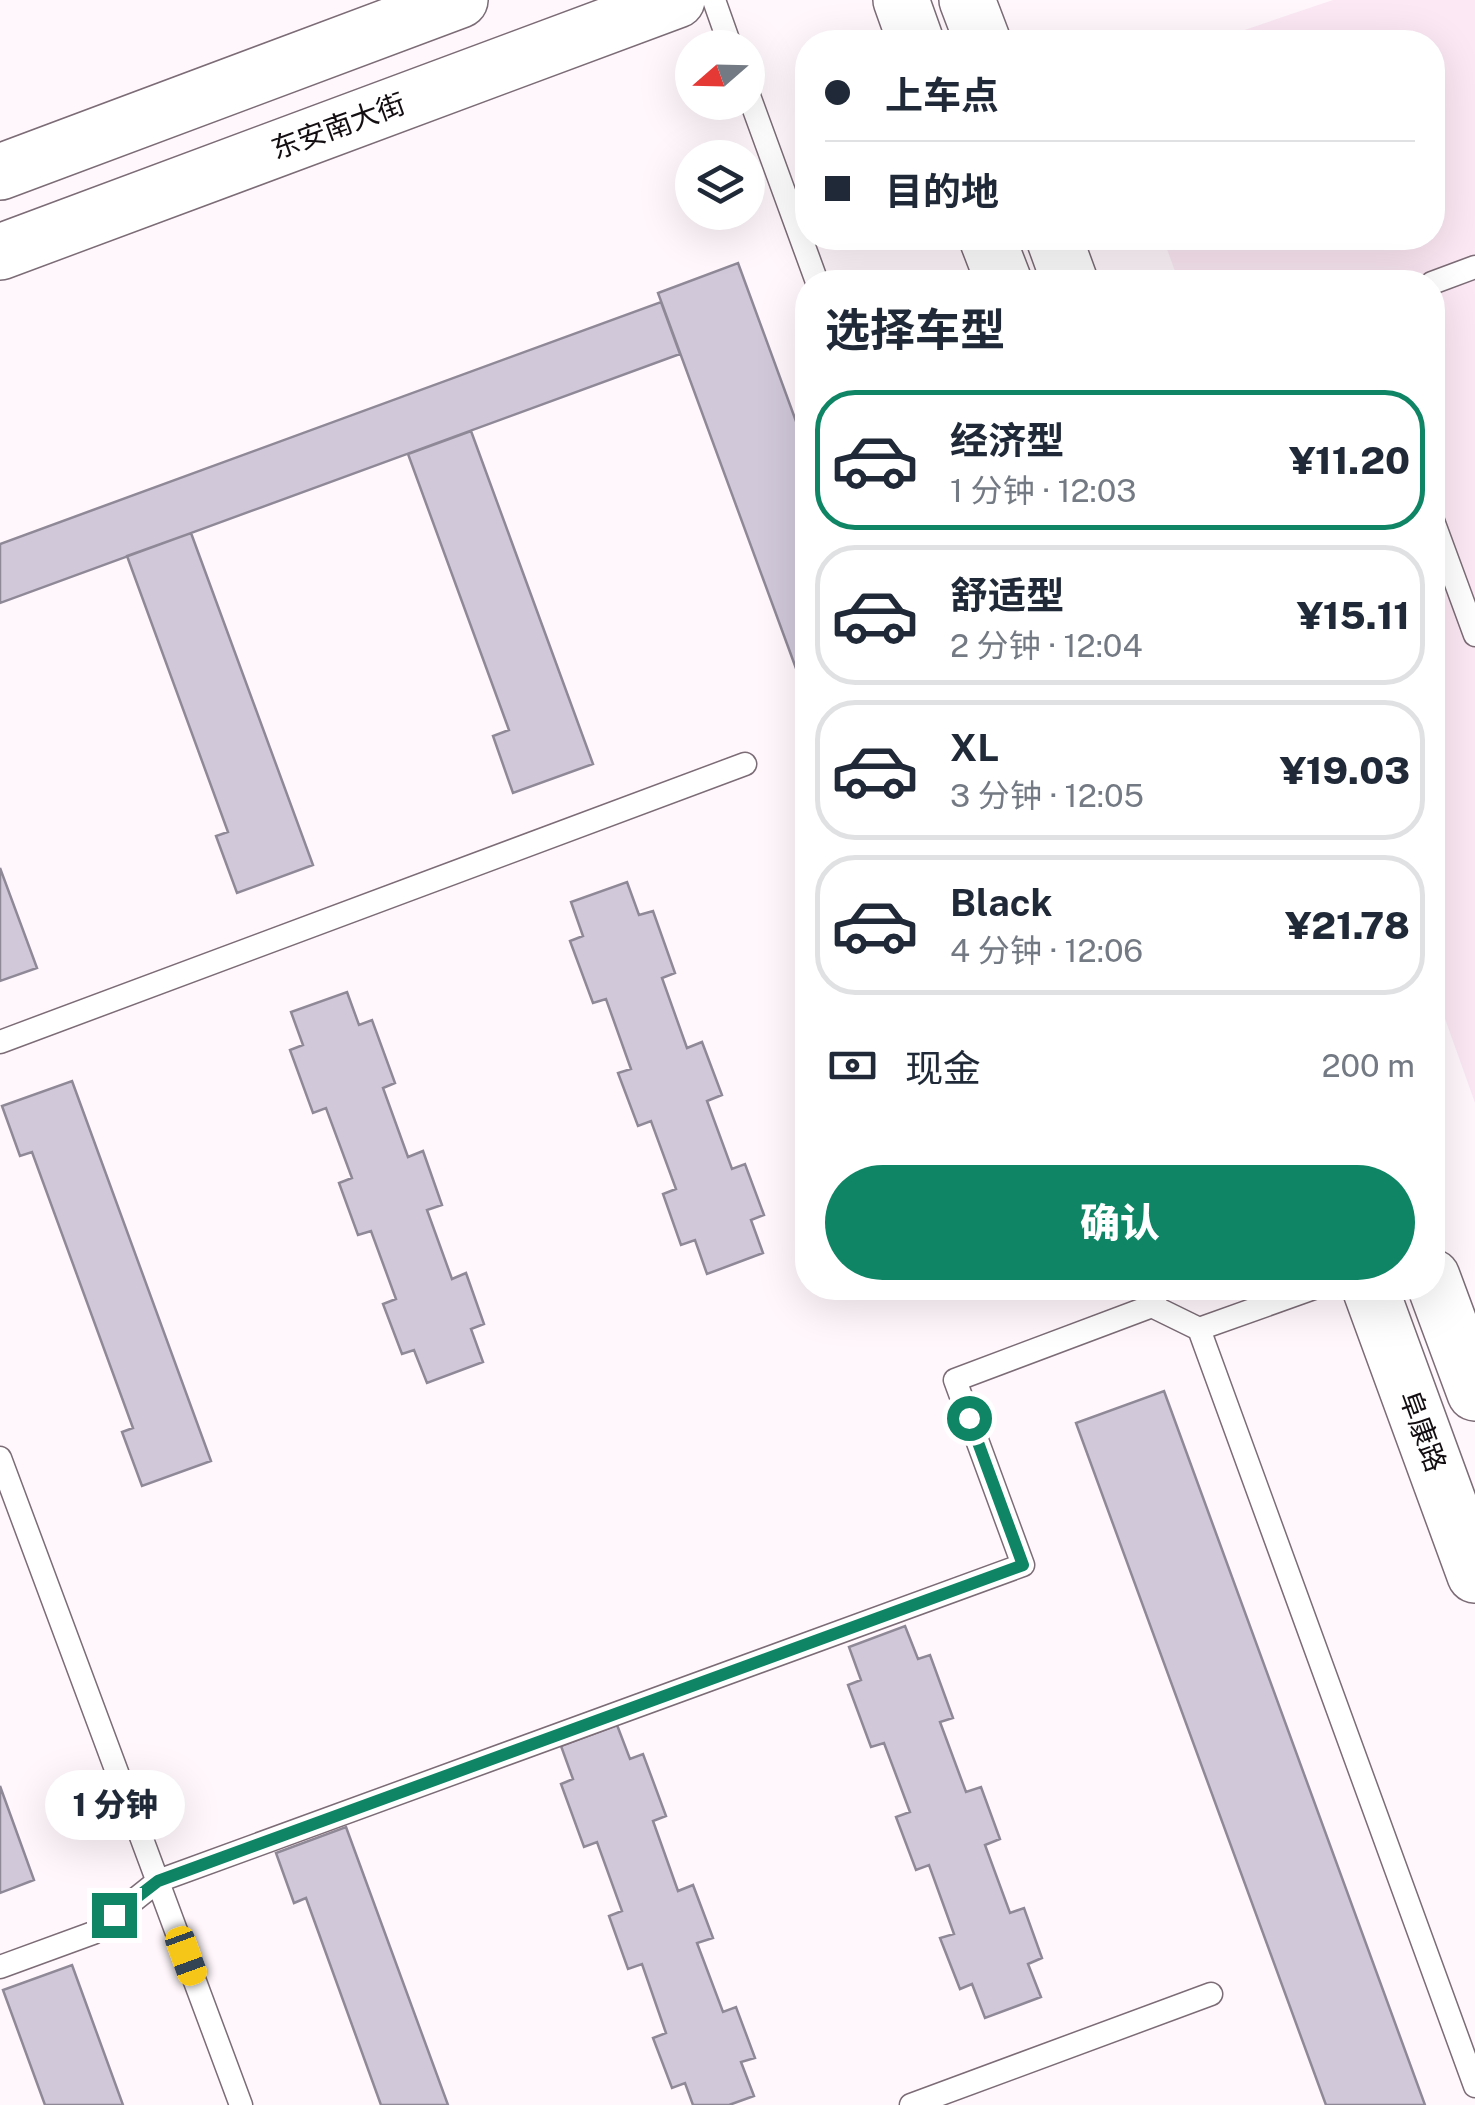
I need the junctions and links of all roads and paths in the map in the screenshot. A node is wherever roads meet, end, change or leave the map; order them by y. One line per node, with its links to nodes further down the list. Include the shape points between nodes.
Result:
1 (460, 0): 10 (main road)
2 (676, 0): 12 (main road, 东安南大街)
3 (714, 0): 6 (lane)
4 (901, 0): 7 (main road)
5 (967, 0): 8 (main road)
6 (725, 30)
7 (912, 30)
8 (978, 30)
9 (758, 120): 11 (lane)
10 (0, 172)
11 (795, 222)
12 (0, 252)
13 (1475, 268): 14 (lane)
14 (1445, 278)
15 (1445, 553): 16 (lane)
16 (1475, 635)
17 (746, 764): 18 (lane)
18 (0, 1042)
19 (1146, 1300): 29 (lane, via 956,1380 1023,1565)
20 (1161, 1300): 24 (lane)
21 (1280, 1300): 24 (lane)
22 (1374, 1300): 28 (main road, 阜康路)
23 (1442, 1300): 25 (main road)
24 (1199, 1329): 32 (lane)
25 (1470, 1364)
26 (0, 1458): 27 (lane)
27 (9, 1510): 29 (lane)
28 (1475, 1575)
29 (158, 1881): 30 (lane, via 92,1932); 33 (lane)
30 (0, 1967)
31 (1211, 1994): 34 (lane)
32 (1475, 2086)
33 (242, 2105)
34 (912, 2105)

